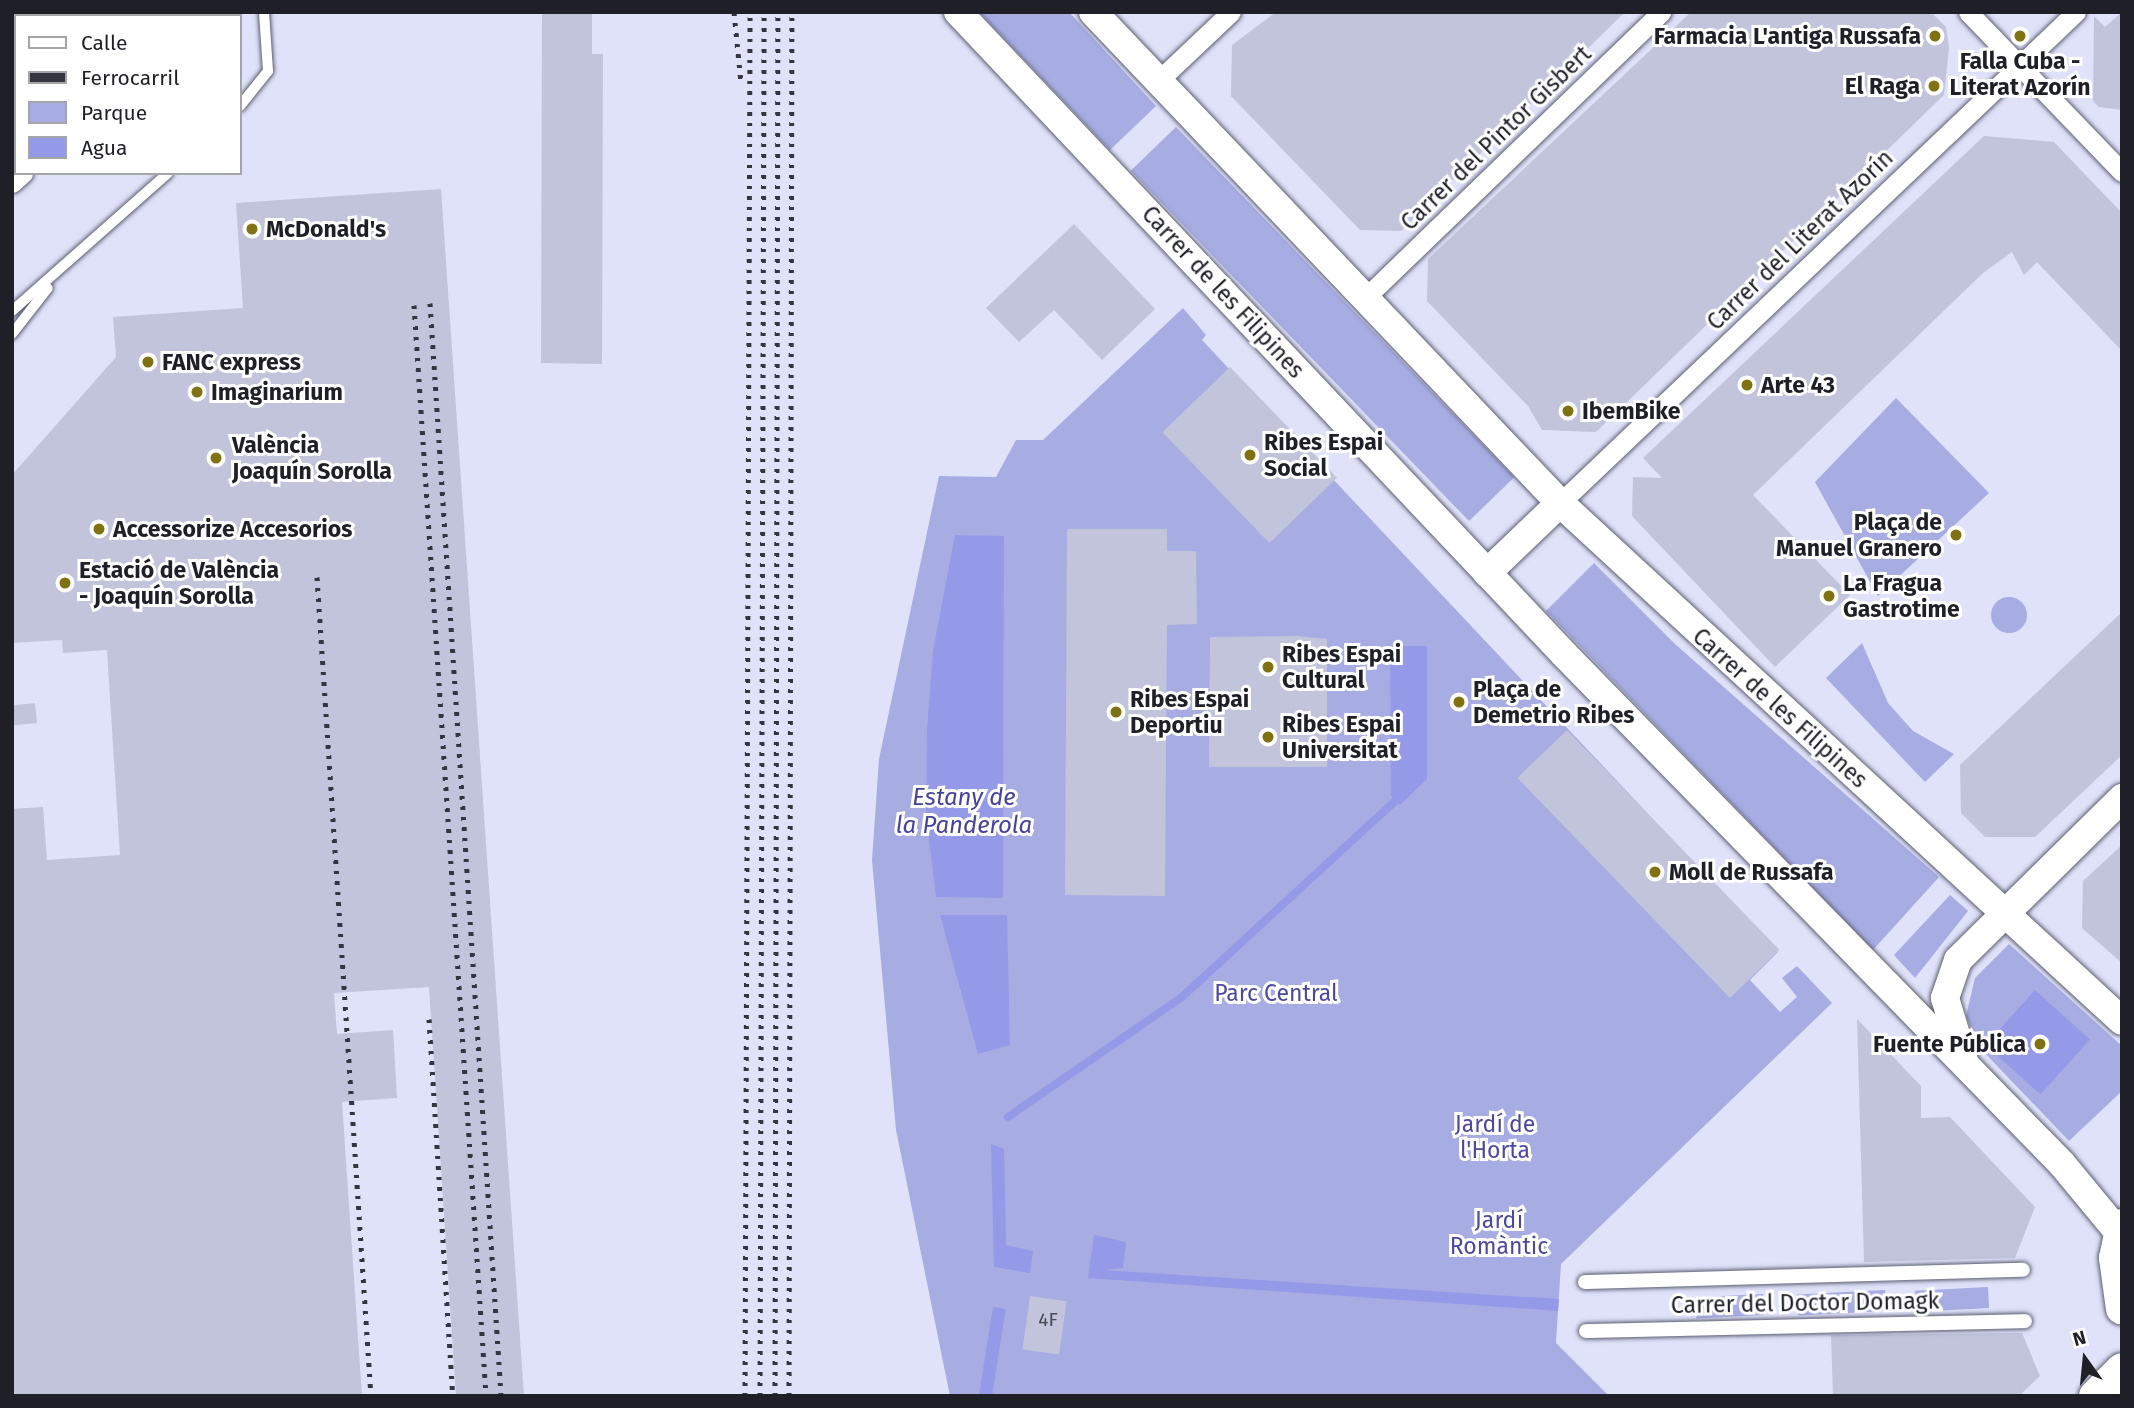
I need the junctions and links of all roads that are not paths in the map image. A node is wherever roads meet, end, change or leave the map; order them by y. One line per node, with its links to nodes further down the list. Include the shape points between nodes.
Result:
1 (264, 12): 10 (lane, via 268,71)
2 (958, 12): 18 (main road, Carrer de les Filipines)
3 (1093, 12): 9 (main road, Carrer de les Filipines)
4 (1231, 12): 9 (street)
5 (1661, 12): 14 (street, Carrer del Pintor Gisbert)
6 (1968, 12): 8 (street)
7 (2076, 12): 8 (street, Carrer del Literat Azorín)
8 (2019, 65): 11 (street); 17 (street, Carrer del Literat Azorín)
9 (1158, 81): 14 (main road, Carrer de les Filipines)
10 (242, 104)
11 (2122, 172)
12 (165, 175): 13 (lane)
13 (57, 276): 15 (lane); 16 (lane)
14 (1365, 298): 17 (main road, Carrer de les Filipines)
15 (12, 311)
16 (12, 334)
17 (1560, 503): 18 (main road); 20 (main road, Carrer de les Filipines, via 1767,700)
18 (1487, 573): 22 (main road, Carrer de les Filipines)
19 (2122, 798): 20 (main road)
20 (2004, 908): 21 (main road, Carrer de les Filipines); 22 (main road, Carrer de les Filipines, via 1958,960 1945,998 1954,1040)
21 (2122, 1021)
22 (1972, 1076): 23 (main road, Carrer de les Filipines, via 2062,1164)
23 (2120, 1229): 26 (main road)
24 (2023, 1270): 25 (street, Carrer del Doctor Domagk)
25 (1585, 1282)
26 (2122, 1309)
27 (2025, 1321): 28 (street, Carrer del Doctor Domagk)
28 (1586, 1331)
29 (2122, 1369): 30 (main road)
30 (2095, 1396)

